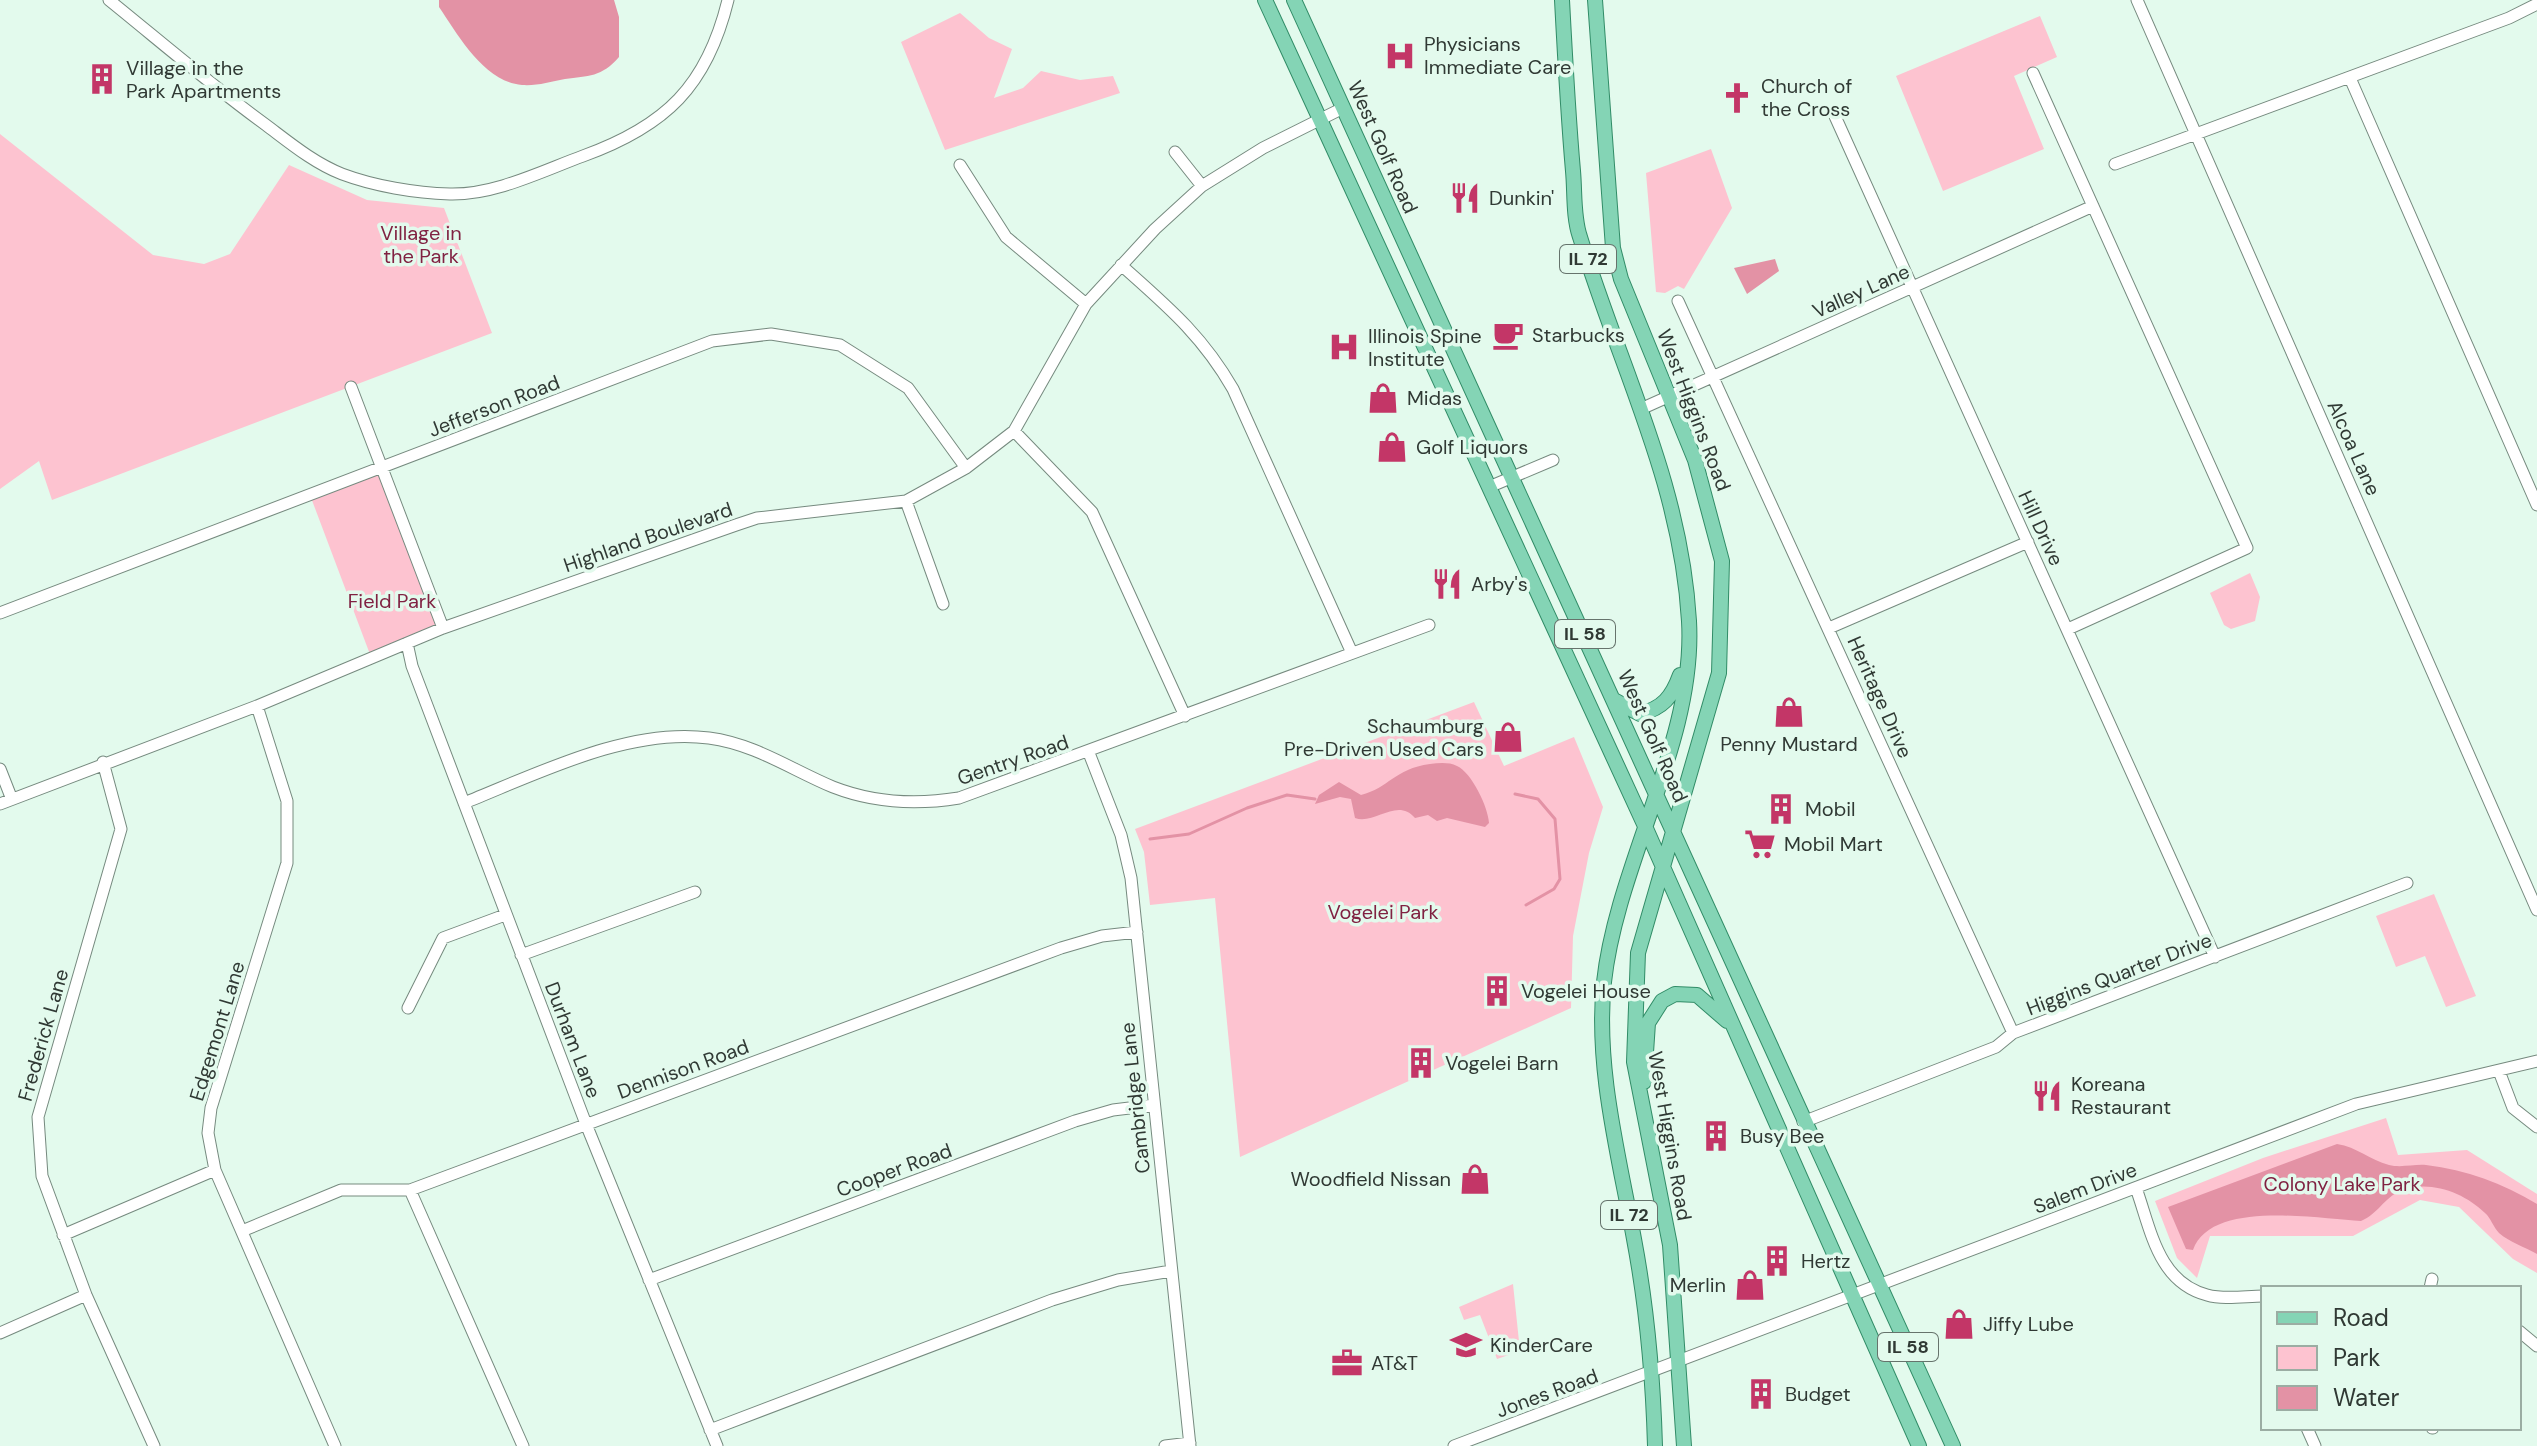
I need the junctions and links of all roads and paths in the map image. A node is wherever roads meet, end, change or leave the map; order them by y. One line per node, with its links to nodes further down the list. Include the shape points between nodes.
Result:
1 (109, 0): 2 (street, via 306,154 371,183 451,194 500,186 600,150 662,117 713,52)
2 (728, 0)
3 (1265, 0): 13 (main road, IL 58)
4 (1294, 0): 11 (main road, West Golf Road / IL 58)
5 (1562, 0): 27 (main road, IL 72, via 1578,233)
6 (1595, 0): 26 (main road, West Higgins Road / IL 72, via 1613,248)
7 (2137, 0): 14 (street, Alcoa Lane)
8 (2537, 4): 10 (street)
9 (2033, 73): 19 (street)
10 (2350, 78): 14 (street); 35 (street)
11 (1343, 108): 13 (street, Highland Boulevard); 32 (main road, West Golf Road / IL 58)
12 (1834, 114): 21 (street, Hill Drive)
13 (1319, 120): 18 (street, Highland Boulevard); 33 (main road, IL 58)
14 (2196, 134): 16 (street); 60 (street, Alcoa Lane)
15 (1175, 152): 18 (street)
16 (2115, 164)
17 (960, 165): 23 (street, via 1006,237)
18 (1202, 186): 20 (street, Highland Boulevard)
19 (2093, 206): 21 (street, Valley Lane); 42 (street, via 2247,548)
20 (1121, 265): 23 (street, Highland Boulevard); 44 (street, via 1198,335 1217,361)
21 (1912, 288): 24 (street, Valley Lane); 36 (street, Hill Drive)
22 (1678, 301): 24 (street, Heritage Drive)
23 (1086, 304): 28 (street, Highland Boulevard)
24 (1712, 377): 26 (street, Valley Lane); 41 (street, Heritage Drive)
25 (351, 387): 30 (street)
26 (1669, 396): 27 (street, Valley Lane); 56 (main road, West Higgins Road / IL 72, via 1709,505 1722,561 1719,673)
27 (1643, 408): 45 (main road, IL 72, via 1670,491 1684,558)
28 (1014, 431): 31 (street, Highland Boulevard); 48 (street, via 1092,512)
29 (1553, 460): 32 (street)
30 (381, 468): 31 (street, Jefferson Road, via 712,341 763,334 840,345 908,388); 38 (street, Jefferson Road); 40 (street)
31 (966, 468): 34 (street, Highland Boulevard)
32 (1513, 477): 33 (street); 46 (main road, West Golf Road / IL 58)
33 (1489, 487): 55 (main road, IL 58)
34 (906, 501): 37 (street); 40 (street, Highland Boulevard, via 757,518)
35 (2537, 505)
36 (2028, 542): 41 (street); 42 (street, Hill Drive)
37 (943, 604)
38 (0, 613)
39 (1429, 625): 44 (street, Gentry Road)
40 (443, 628): 43 (street, Highland Boulevard)
41 (1829, 628): 67 (street, Heritage Drive)
42 (2068, 629): 64 (street, Hill Drive)
43 (407, 643): 47 (street, Highland Boulevard); 54 (street, Durham Lane)
44 (1352, 653): 48 (street, Gentry Road)
45 (1687, 656): 46 (main road, via 1662,706 1640,714); 52 (main road, IL 72, via 1680,710)
46 (1614, 700): 52 (main road, West Golf Road / IL 58)
47 (257, 706): 50 (street, Highland Boulevard); 75 (street, Edgemont Lane, via 287,801 287,863 211,1108 208,1133)
48 (1185, 716): 49 (street, Gentry Road)
49 (1089, 753): 54 (street, Gentry Road, via 959,798 915,803 854,794 734,743 658,736 608,749); 62 (street, Cambridge Lane, via 1126,851)
50 (103, 762): 53 (street, Highland Boulevard); 79 (street, Frederick Lane, via 121,829 38,1117 42,1176)
51 (0, 769): 53 (street)
52 (1655, 793): 55 (main road, IL 72); 56 (main road, West Golf Road / IL 58)
53 (5, 800)
54 (464, 803): 61 (street, Durham Lane)
55 (1644, 824): 57 (main road, IL 58); 90 (main road, IL 72, via 1604,984 1611,1119)
56 (1675, 831): 57 (main road, West Higgins Road / IL 72); 72 (main road, West Golf Road / IL 58)
57 (1664, 869): 66 (main road, IL 58); 70 (main road, West Higgins Road / IL 72, via 1638,953 1635,982 1634,1062)
58 (2407, 883): 64 (street, Higgins Quarter Drive)
59 (695, 892): 63 (street)
60 (2537, 910)
61 (505, 915): 63 (street, Durham Lane); 65 (street, via 443,938)
62 (1137, 932): 71 (street, Cambridge Lane); 73 (street, Dennison Road, via 1061,948)
63 (521, 955): 73 (street, Durham Lane)
64 (2215, 957): 67 (street, Higgins Quarter Drive)
65 (408, 1008)
66 (1734, 1029): 70 (main road, via 1697,995 1675,994 1662,1001 1648,1023); 83 (main road, IL 58)
67 (2013, 1033): 72 (street, Higgins Quarter Drive, via 1996,1047)
68 (2537, 1061): 69 (street, Salem Drive)
69 (2499, 1071): 74 (street, via 2513,1108); 76 (street, Salem Drive, via 2356,1104)
70 (1643, 1102): 89 (main road, West Higgins Road / IL 72, via 1670,1245)
71 (1154, 1105): 80 (street, Cambridge Lane); 81 (street, Cooper Road, via 1084,1118)
72 (1803, 1122): 82 (main road, West Golf Road / IL 58)
73 (586, 1124): 77 (street, Dennison Road); 81 (street, Durham Lane)
74 (2537, 1127)
75 (215, 1170): 78 (street, Edgemont Lane); 79 (street)
76 (2136, 1188): 82 (street, Salem Drive); 85 (street, via 2160,1260 2179,1283 2209,1296)
77 (410, 1190): 78 (street, Dennison Road, via 341,1190); 96 (street)
78 (242, 1231): 95 (street, Edgemont Lane)
79 (63, 1235): 84 (street, Frederick Lane)
80 (1171, 1271): 91 (street, via 1052,1300); 93 (street, Cambridge Lane)
81 (649, 1280): 91 (street, Durham Lane)
82 (1879, 1284): 83 (street, Salem Drive); 103 (main road, West Golf Road / IL 58)
83 (1855, 1294): 89 (street, Salem Drive); 102 (main road, IL 58)
84 (86, 1295): 86 (street); 94 (street, Frederick Lane)
85 (2261, 1296)
86 (0, 1333)
87 (2521, 1333): 88 (street)
88 (2537, 1346)
89 (1680, 1363): 90 (street, Salem Drive); 101 (main road, West Higgins Road / IL 72)
90 (1653, 1373): 99 (street, Jones Road); 100 (main road, IL 72)
91 (710, 1430): 97 (street, Durham Lane)
92 (2312, 1430): 104 (street)
93 (1190, 1445): 98 (street)
94 (154, 1446)
95 (335, 1446)
96 (523, 1446)
97 (717, 1446)
98 (1165, 1446)
99 (1454, 1446)
100 (1655, 1446)
101 (1684, 1446)
102 (1919, 1446)
103 (1953, 1446)
104 (2315, 1446)

